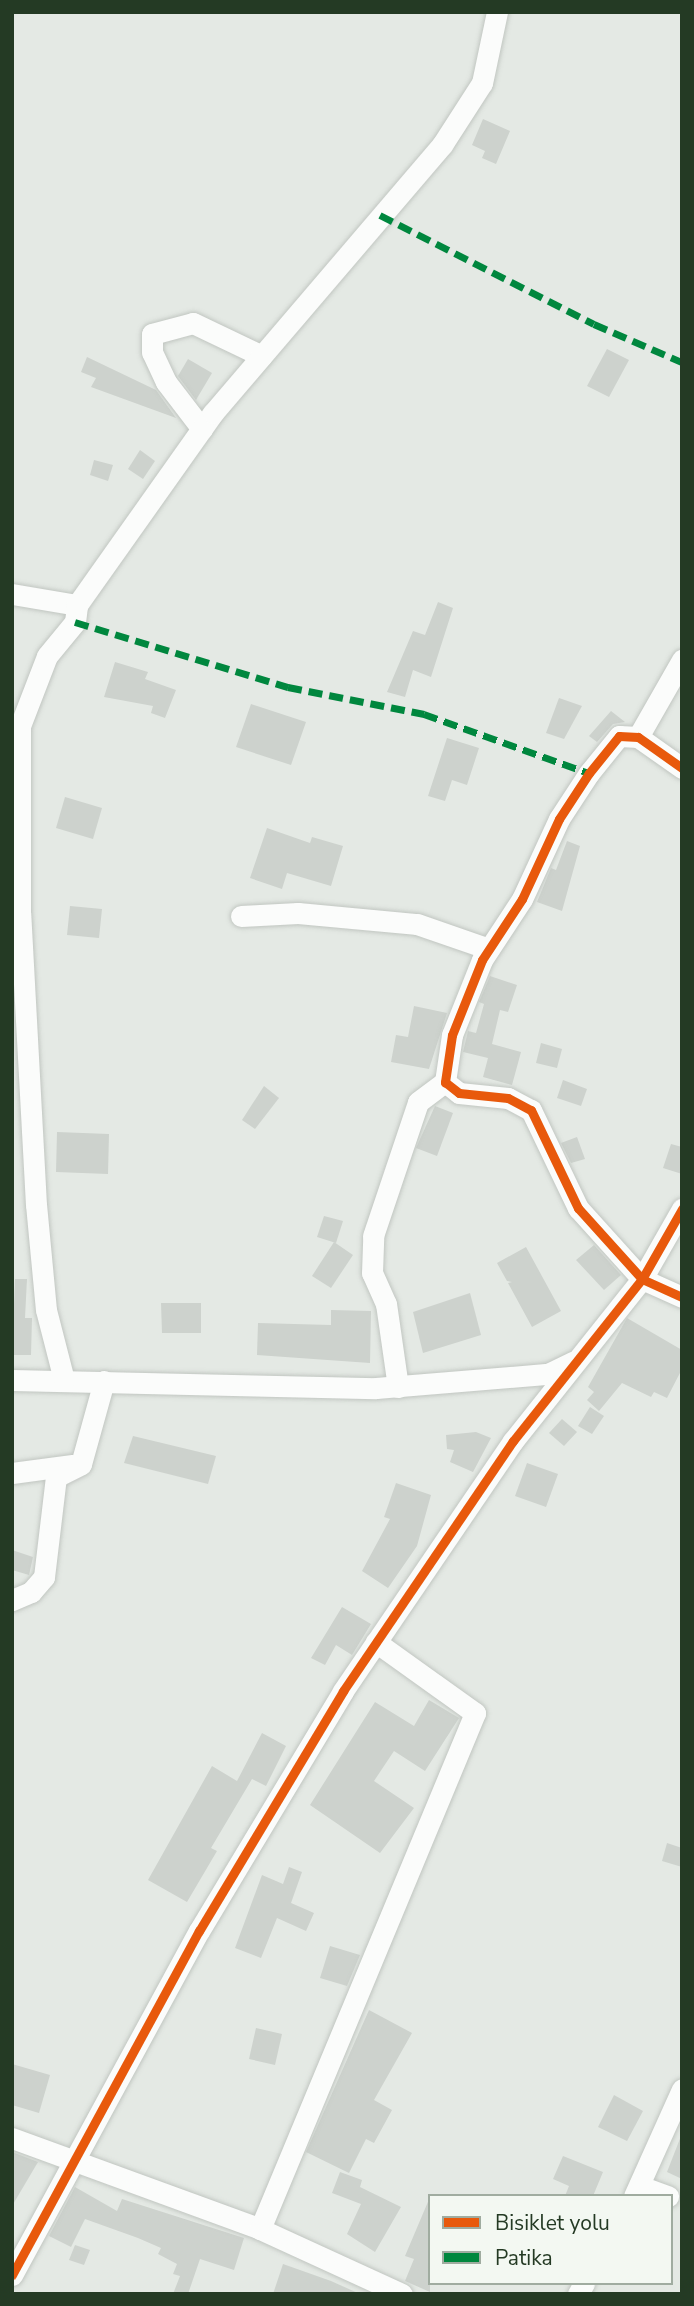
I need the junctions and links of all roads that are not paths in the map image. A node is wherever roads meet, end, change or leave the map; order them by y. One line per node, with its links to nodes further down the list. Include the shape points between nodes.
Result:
1 (497, 12): 2 (street, via 482,83 442,145)
2 (261, 356): 3 (street); 3 (street, via 193,323 152,334 152,352 166,382)
3 (202, 429): 5 (street)
4 (12, 594): 5 (street)
5 (77, 605): 9 (street, via 75,622 47,656 20,726)
6 (682, 660): 7 (street)
7 (638, 737): 8 (street); 11 (street, via 619,737 589,773 559,818 522,899)
8 (682, 768)
9 (16, 778): 18 (street, via 36,1205 46,1310)
10 (241, 916): 11 (street, via 298,913 417,924)
11 (489, 949): 12 (street, via 452,1035)
12 (445, 1082): 14 (street, via 459,1093 508,1098 531,1110 578,1209); 20 (street, via 418,1102 373,1236 372,1273 386,1304)
13 (682, 1209): 14 (street)
14 (642, 1279): 15 (street); 16 (street)
15 (682, 1297)
16 (581, 1358): 20 (street, via 548,1374); 24 (street, via 513,1441)
17 (12, 1380): 18 (street)
18 (65, 1380): 19 (street)
19 (104, 1381): 20 (street, via 279,1389); 21 (street)
20 (398, 1387)
21 (81, 1464): 22 (street); 23 (street, via 56,1477 44,1577 31,1592)
22 (12, 1474)
23 (12, 1600)
24 (376, 1642): 27 (street, via 199,1931); 30 (street, via 475,1713)
25 (682, 2089): 28 (street)
26 (12, 2138): 27 (street)
27 (72, 2159): 30 (street); 31 (street)
28 (637, 2191): 29 (street)
29 (656, 2194)
30 (260, 2229): 32 (street)
31 (12, 2275)
32 (402, 2294)

